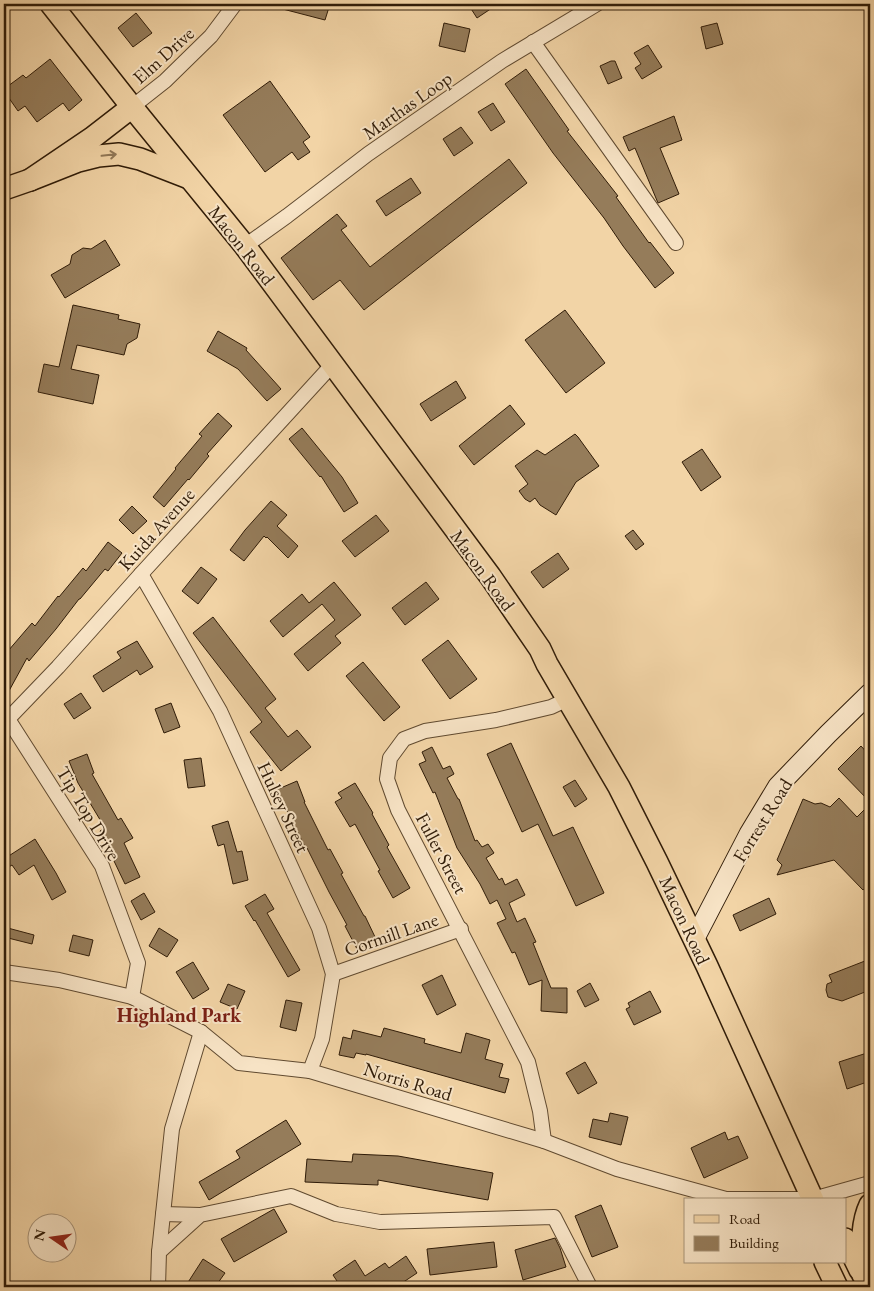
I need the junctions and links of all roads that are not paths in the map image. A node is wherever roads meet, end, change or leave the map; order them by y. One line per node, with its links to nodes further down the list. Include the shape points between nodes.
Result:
1 (51, 4): 5 (main road, Macon Road)
2 (235, 4): 5 (street, Elm Drive, via 212,36)
3 (597, 4): 4 (street, Marthas Loop)
4 (533, 42): 9 (street); 10 (street, Marthas Loop, via 368,154)
5 (132, 107): 6 (main road, Macon Road); 7 (main road)
6 (189, 178): 7 (main road, one-way to 6, via 78,161 119,154); 10 (main road, Macon Road)
7 (30, 180): 8 (main road)
8 (4, 189)
9 (676, 242)
10 (245, 246): 11 (main road, Macon Road)
11 (333, 364): 12 (street, Kuida Avenue); 14 (main road, Macon Road, via 490,576 540,649)
12 (141, 574): 15 (street, Kuida Avenue, via 58,667); 19 (street, Hulsey Street, via 220,711 319,928)
13 (870, 693): 17 (main road, Forrest Road, via 778,786)
14 (568, 699): 16 (street, Fuller Street, via 551,707 496,720 425,731 404,739 390,758 387,779 398,810); 17 (main road, Macon Road, via 619,787)
15 (6, 717): 20 (street, Tip Top Drive, via 102,866 138,963)
16 (460, 929): 19 (street, Cormill Lane); 23 (street, Fuller Street, via 528,1062)
17 (694, 940): 26 (main road, Macon Road)
18 (4, 972): 20 (street, Norris Road)
19 (333, 974): 22 (street, Hulsey Street, via 322,1039)
20 (132, 996): 21 (street, Norris Road)
21 (201, 1032): 22 (street, Norris Road, via 239,1063); 29 (street, via 172,1129)
22 (310, 1071): 23 (street, Norris Road)
23 (544, 1141): 25 (street, Norris Road, via 617,1169)
24 (870, 1183): 27 (street, Norris Road)
25 (719, 1198)
26 (812, 1198)
27 (820, 1198)
28 (870, 1205): 34 (main road, via 863,1232)
29 (163, 1214): 30 (street); 32 (street)
30 (200, 1215): 32 (street); 36 (street, via 291,1196 336,1214 380,1222 554,1217)
31 (846, 1241): 34 (main road)
32 (159, 1252): 35 (street)
33 (826, 1264): 37 (main road)
34 (866, 1281)
35 (158, 1287)
36 (590, 1287)
37 (837, 1287)

